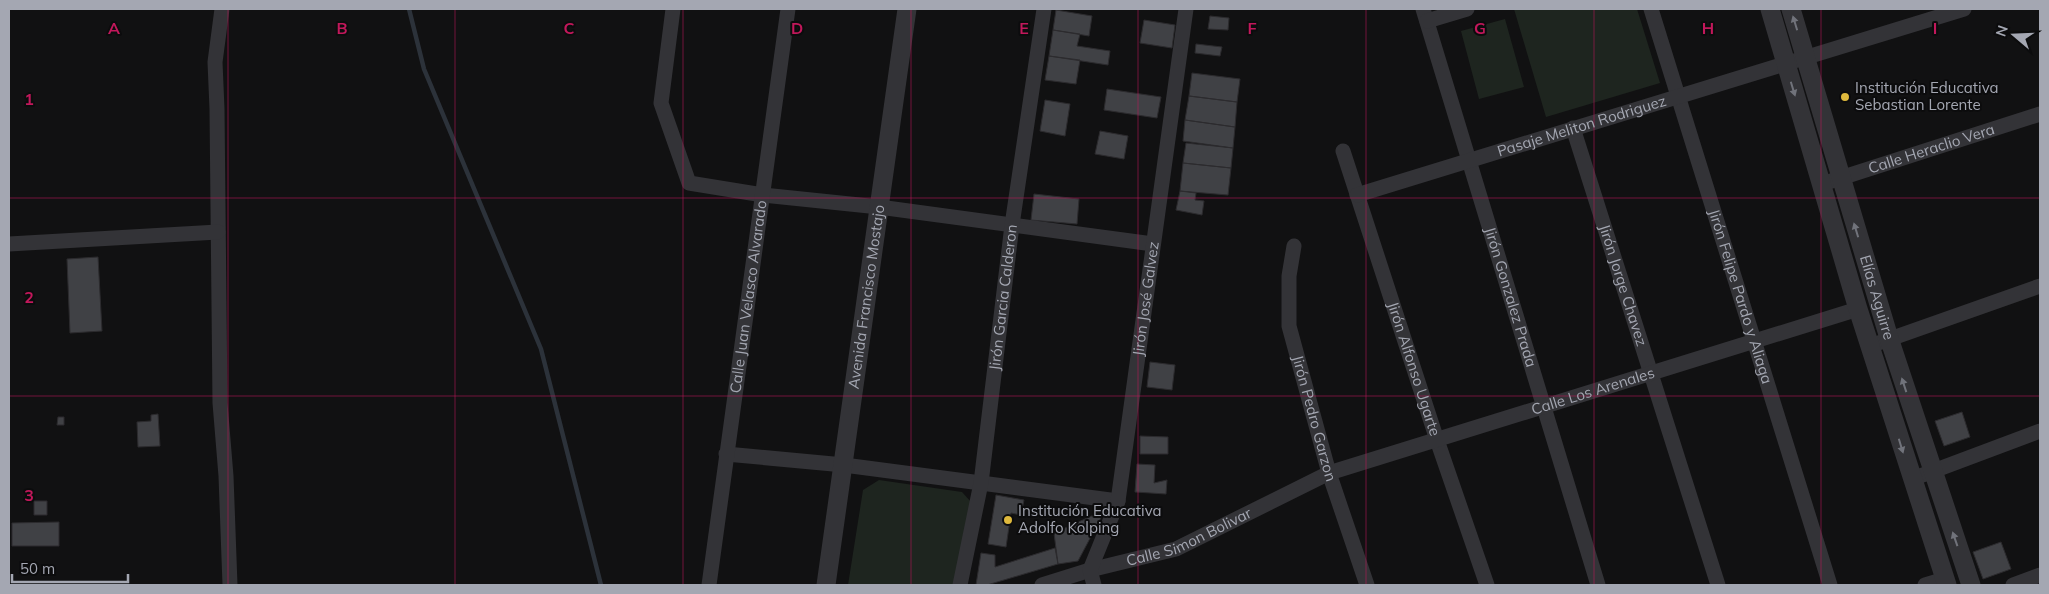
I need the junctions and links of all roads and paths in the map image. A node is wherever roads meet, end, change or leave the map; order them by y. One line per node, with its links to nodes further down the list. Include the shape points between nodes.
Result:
1 (222, 9): 26 (street, via 215,62)
2 (673, 9): 22 (street, via 661,103 689,183)
3 (788, 9): 22 (street, Calle Juan Velasco Alvarado)
4 (907, 9): 24 (street, Avenida Francisco Mostajo)
5 (1044, 9): 25 (street, Jirón Garcia Calderon)
6 (1186, 9): 28 (street, Jirón José Galvez)
7 (1467, 9): 12 (street)
8 (1651, 9): 15 (street, Jirón Felipe Pardo y Aliaga)
9 (1770, 9): 14 (street, Elías Aguirre)
10 (1790, 9): 13 (street, Elías Aguirre, one-way to 10)
11 (1964, 9): 13 (street, Pasaje Meliton Rodriguez)
12 (1425, 15): 19 (street, Jirón Gonzalez Prada)
13 (1806, 57): 14 (street, Pasaje Meliton Rodriguez); 20 (street, Elías Aguirre)
14 (1785, 64): 15 (street, Pasaje Meliton Rodriguez); 21 (street, Elías Aguirre, one-way to 21)
15 (1678, 96): 17 (street, Pasaje Meliton Rodriguez); 33 (street, Jirón Felipe Pardo y Aliaga)
16 (2040, 114): 20 (street, Calle Heraclio Vera)
17 (1573, 128): 19 (street, Pasaje Meliton Rodriguez); 35 (street, Jirón Jorge Chavez)
18 (1343, 151): 23 (street, Jirón Alfonso Ugarte)
19 (1468, 160): 23 (street, Pasaje Meliton Rodriguez); 36 (street, Jirón Gonzalez Prada)
20 (1840, 178): 21 (street, Calle Heraclio Vera); 32 (street, Elías Aguirre, one-way to 20)
21 (1822, 184): 31 (street, Elías Aguirre)
22 (763, 194): 24 (street); 39 (street, Calle Juan Velasco Alvarado)
23 (1357, 195): 38 (street, Jirón Alfonso Ugarte)
24 (879, 207): 25 (street); 40 (street, Avenida Francisco Mostajo)
25 (1012, 225): 28 (street); 44 (street, Jirón Garcia Calderon)
26 (218, 232): 27 (street); 49 (street, via 220,403)
27 (9, 244)
28 (1153, 244): 45 (street, Jirón José Galvez)
29 (1294, 246): 42 (street, Jirón Pedro Garzon, via 1288,276 1289,326)
30 (2040, 286): 32 (street)
31 (1858, 309): 33 (street, Calle Los Arenales); 34 (street, Elías Aguirre)
32 (1889, 338): 34 (street); 41 (street, Elías Aguirre, one-way to 32)
33 (1755, 341): 35 (street, Calle Los Arenales); 59 (street, Jirón Felipe Pardo y Aliaga)
34 (1870, 346): 43 (street, Elías Aguirre, one-way to 43)
35 (1651, 374): 36 (street, Calle Los Arenales); 58 (street, Jirón Jorge Chavez)
36 (1543, 407): 38 (street, Calle Los Arenales); 57 (street, Jirón Gonzalez Prada)
37 (2040, 431): 41 (street)
38 (1437, 440): 42 (street, Calle Los Arenales); 56 (street, Jirón Alfonso Ugarte)
39 (726, 454): 40 (street); 50 (street, Calle Juan Velasco Alvarado)
40 (844, 465): 44 (street); 51 (street, Avenida Francisco Mostajo)
41 (1932, 471): 43 (street); 61 (street, Elías Aguirre, one-way to 41)
42 (1329, 474): 46 (street, Calle Simon Bolivar, via 1176,549); 55 (street, Jirón Pedro Garzon)
43 (1912, 480): 48 (street, Elías Aguirre)
44 (981, 483): 45 (street); 52 (street, Jirón Garcia Calderon)
45 (1118, 501): 46 (street, Jirón José Galvez)
46 (1090, 570): 53 (street, Calle Simon Bolivar); 54 (street)
47 (2040, 576): 62 (street)
48 (1946, 582): 60 (street)
49 (230, 585)
50 (708, 585)
51 (826, 585)
52 (960, 585)
53 (1042, 585)
54 (1094, 585)
55 (1367, 585)
56 (1487, 585)
57 (1598, 585)
58 (1718, 585)
59 (1830, 585)
60 (1925, 585)
61 (1971, 585)
62 (2013, 585)

